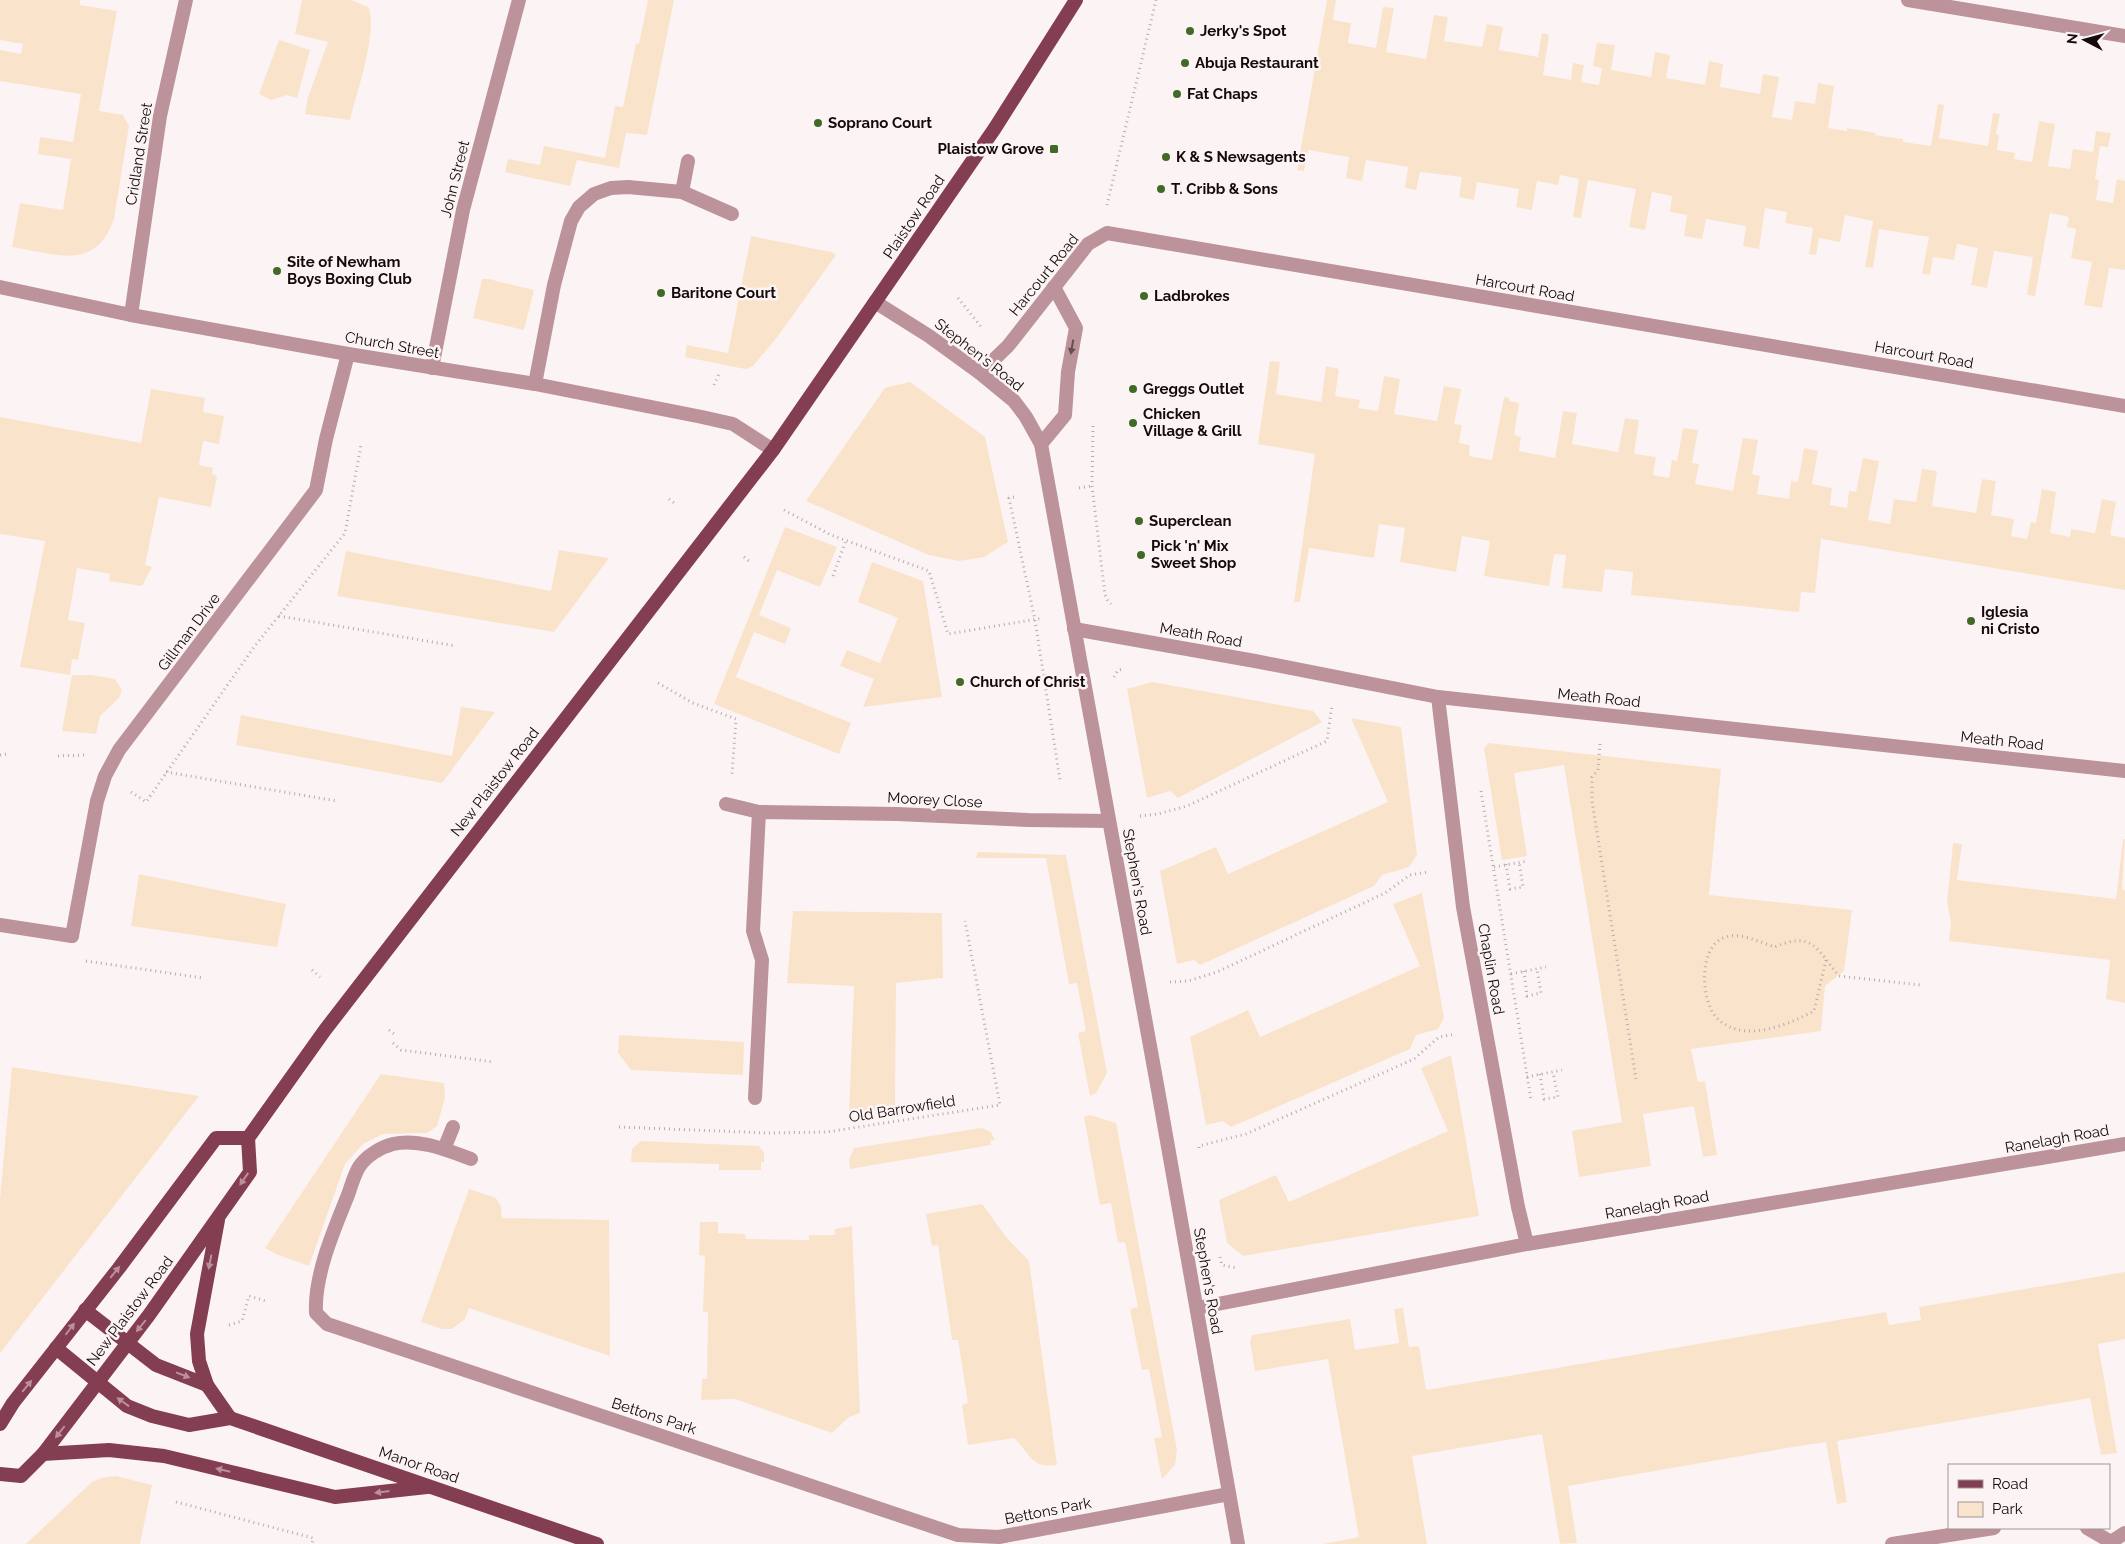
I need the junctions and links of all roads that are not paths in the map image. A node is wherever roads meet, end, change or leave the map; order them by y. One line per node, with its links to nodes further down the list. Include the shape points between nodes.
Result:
1 (186, 0): 12 (street, Cridland Street, via 160,116)
2 (519, 0): 14 (street, John Street, via 464,210)
3 (1076, 0): 11 (main road, Plaistow Road, via 1000,120)
4 (1908, 0): 5 (street)
5 (2125, 36)
6 (688, 161): 7 (street)
7 (682, 192): 8 (street); 16 (street, via 611,188 594,194 579,207 554,285)
8 (732, 214)
9 (0, 287): 12 (street, Church Street)
10 (1054, 287): 15 (street, Harcourt Road, via 1008,346); 17 (street, Harcourt Road, via 1088,244 1107,233); 18 (street, one-way to 18, via 1076,328 1065,414)
11 (875, 302): 15 (street, Stephen's Road, via 915,326); 19 (main road, Plaistow Road)
12 (131, 315): 13 (street, Church Street)
13 (348, 354): 14 (street, Church Street); 26 (street, Gillman Drive, via 316,490 119,750 105,776 96,801 72,936)
14 (432, 368): 16 (street, Church Street)
15 (980, 373): 18 (street, Stephen's Road, via 1014,401)
16 (535, 384): 19 (street, Church Street, via 732,424)
17 (2125, 406)
18 (1041, 444): 20 (street, Stephen's Road)
19 (773, 450): 29 (main road, New Plaistow Road, via 353,992)
20 (1074, 629): 21 (street, Meath Road); 25 (street, Stephen's Road)
21 (1438, 697): 22 (street, Meath Road); 34 (street, Chaplin Road, via 1463,907)
22 (2125, 771)
23 (728, 805): 24 (street, Moorey Close)
24 (759, 812): 25 (street, Moorey Close); 27 (street, via 753,931 762,960)
25 (1109, 820): 35 (street, Stephen's Road)
26 (0, 925)
27 (755, 1098)
28 (453, 1127): 31 (street)
29 (248, 1138): 33 (main road, New Plaistow Road, one-way to 33, via 250,1172); 36 (main road, one-way to 29, via 216,1138)
30 (2125, 1144): 34 (street, Ranelagh Road)
31 (444, 1149): 32 (street, Bettons Park); 46 (street, Bettons Park, via 412,1142 393,1144 373,1153 359,1167 334,1230 315,1294 316,1312 327,1324 958,1535 999,1537)
32 (471, 1159)
33 (219, 1214): 37 (main road, New Plaistow Road, one-way to 37); 40 (main road, one-way to 40, via 197,1334 199,1361)
34 (1527, 1244): 35 (street, Ranelagh Road)
35 (1197, 1308): 46 (street, Stephen's Road)
36 (85, 1310): 37 (main road); 38 (main road, one-way to 36)
37 (127, 1343): 39 (main road, New Plaistow Road); 40 (main road, one-way to 40, via 156,1365)
38 (56, 1348): 39 (main road, Manor Road); 42 (main road, one-way to 38)
39 (97, 1382): 41 (main road, Manor Road, one-way to 39, via 189,1425 152,1416 127,1406); 43 (main road, New Plaistow Road, one-way to 43)
40 (207, 1384): 41 (main road)
41 (230, 1418): 45 (main road, Manor Road)
42 (0, 1424)
43 (43, 1454): 44 (main road, New Plaistow Road, via 21,1476); 45 (main road, one-way to 43, via 335,1497 164,1456 109,1450)
44 (0, 1474)
45 (430, 1486): 51 (main road, Manor Road)
46 (1229, 1494): 52 (street, Stephen's Road)
47 (1988, 1529): 53 (street)
48 (2089, 1529): 50 (street)
49 (2125, 1533): 50 (street)
50 (2112, 1543)
51 (597, 1544)
52 (1238, 1544)
53 (1892, 1544)

